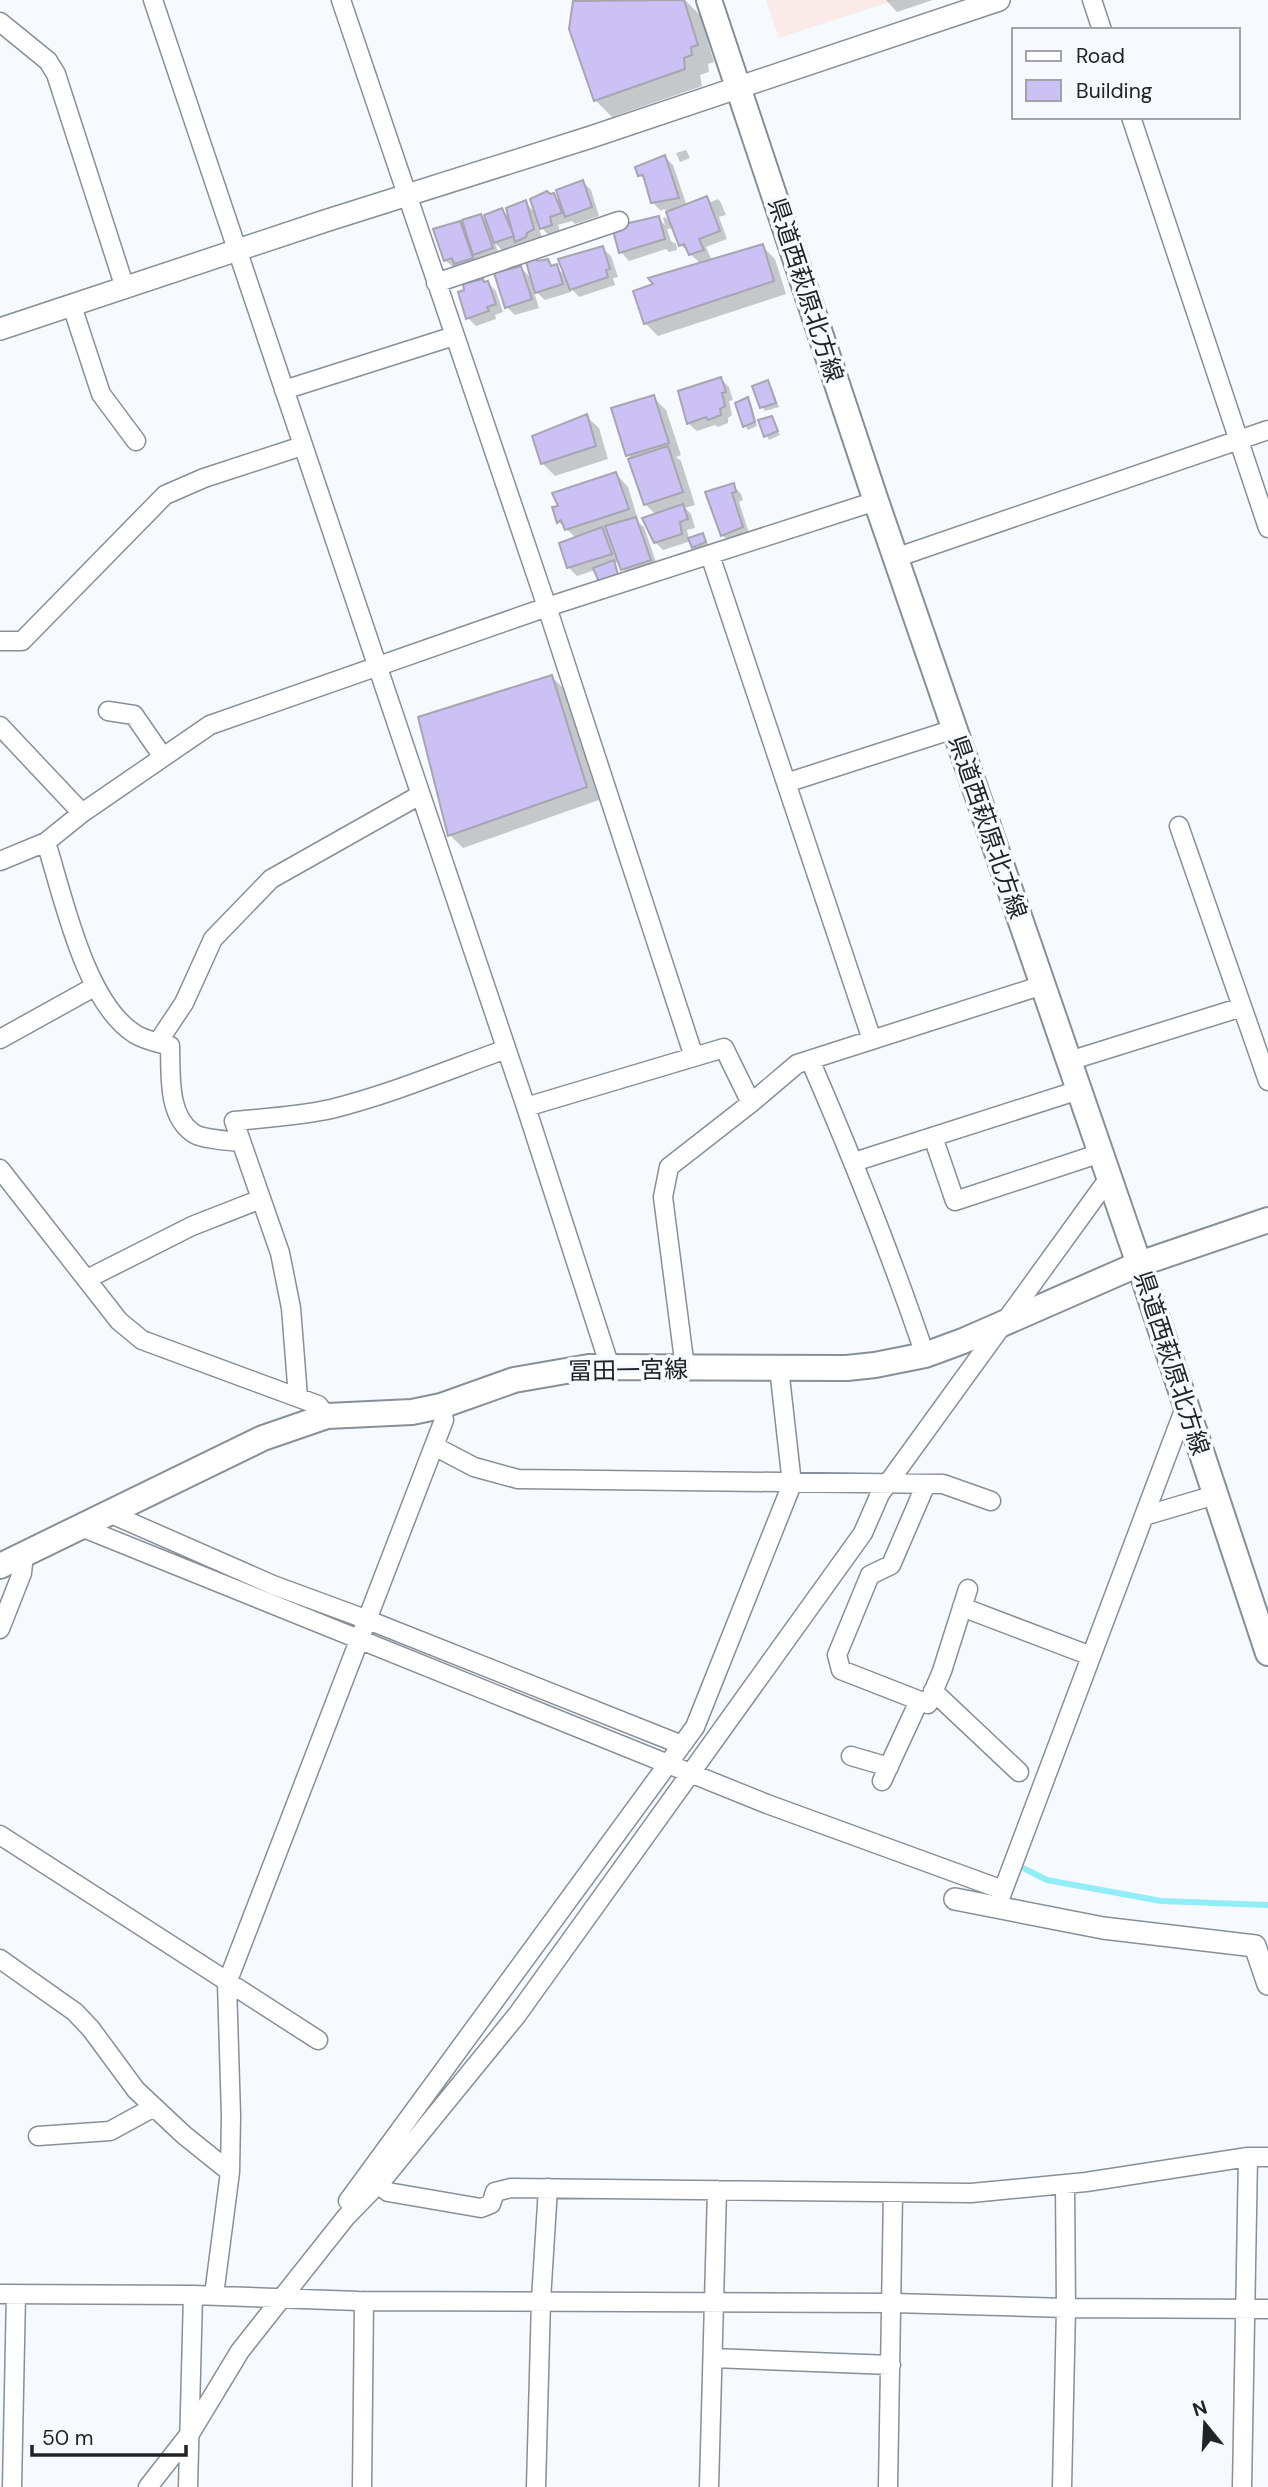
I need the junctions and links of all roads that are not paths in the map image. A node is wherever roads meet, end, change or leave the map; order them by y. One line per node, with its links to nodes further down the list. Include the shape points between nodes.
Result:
1 (153, 0): 12 (street)
2 (341, 0): 10 (street)
3 (709, 0): 8 (main road, 県道西萩原北方線)
4 (999, 0): 8 (street)
5 (1092, 0): 7 (street)
6 (0, 22): 14 (street, via 48,61 56,74)
7 (1101, 28)
8 (739, 87): 10 (street); 23 (main road, 県道西萩原北方線)
9 (1132, 119): 21 (street)
10 (405, 195): 12 (street); 13 (street)
11 (619, 221): 13 (street)
12 (237, 250): 14 (street); 18 (street)
13 (436, 283): 17 (street)
14 (125, 288): 15 (street)
15 (72, 306): 16 (street); 20 (street, via 101,394)
16 (0, 329)
17 (454, 337): 18 (street); 27 (street)
18 (284, 390): 22 (street)
19 (1268, 430): 21 (street)
20 (136, 441)
21 (1239, 441): 24 (street); 26 (street)
22 (302, 446): 28 (street, via 165,495 22,641); 29 (street)
23 (876, 500): 25 (street); 26 (main road, 県道西萩原北方線)
24 (1268, 528)
25 (710, 555): 27 (street); 34 (street)
26 (895, 558): 32 (main road, 県道西萩原北方線)
27 (547, 607): 29 (street); 47 (street)
28 (0, 640)
29 (376, 668): 33 (street, via 209,725); 35 (street)
30 (108, 711): 33 (street, via 134,715)
31 (0, 726): 36 (street)
32 (954, 729): 34 (street); 40 (main road, 県道西萩原北方線)
33 (163, 757): 36 (street)
34 (786, 783): 44 (street)
35 (420, 795): 45 (street, via 271,879 214,939 184,1003); 46 (street)
36 (82, 813): 38 (street)
37 (1179, 826): 42 (street)
38 (46, 842): 39 (street); 41 (street)
39 (0, 861)
40 (1043, 985): 44 (street); 49 (main road, 県道西萩原北方線)
41 (94, 987): 43 (street); 45 (street, via 135,1035)
42 (1242, 1007): 49 (street); 50 (street)
43 (0, 1039)
44 (872, 1040): 48 (street)
45 (159, 1042): 55 (street, via 170,1046 178,1117 194,1135)
46 (506, 1049): 53 (street); 55 (street, via 330,1109 234,1121)
47 (694, 1057): 52 (street, via 724,1048); 53 (street)
48 (810, 1060): 52 (street, via 797,1064); 57 (street)
49 (1069, 1061): 51 (main road, 県道西萩原北方線)
50 (1268, 1081)
51 (1079, 1090): 54 (street); 56 (main road, 県道西萩原北方線)
52 (751, 1103): 67 (street, via 669,1167 663,1196)
53 (526, 1107): 66 (street)
54 (933, 1137): 56 (street, via 955,1200); 57 (street)
55 (241, 1142): 60 (street)
56 (1101, 1153): 59 (main road, 県道西萩原北方線)
57 (854, 1163): 65 (street)
58 (0, 1169): 63 (street)
59 (1109, 1178): 62 (main road, 県道西萩原北方線); 64 (street)
60 (261, 1199): 63 (street, via 192,1226); 69 (street, via 280,1253 291,1308)
61 (1268, 1220): 62 (main road, 冨田一宮線)
62 (1139, 1264): 64 (main road, 冨田一宮線); 70 (main road, 県道西萩原北方線)
63 (87, 1279): 69 (street, via 119,1321 142,1339)
64 (1005, 1323): 65 (main road, 冨田一宮線); 74 (street)
65 (925, 1355): 68 (main road, 冨田一宮線, via 847,1368)
66 (610, 1367): 67 (main road, 冨田一宮線); 71 (main road, 冨田一宮線, via 514,1380)
67 (685, 1368): 68 (main road, 冨田一宮線)
68 (779, 1368): 75 (street)
69 (298, 1397): 72 (street, via 318,1405)
70 (1185, 1405): 77 (main road, 県道西萩原北方線); 80 (street)
71 (441, 1406): 72 (main road, 冨田一宮線); 73 (street, via 444,1420)
72 (327, 1416): 79 (main road, 冨田一宮線, via 263,1438)
73 (434, 1446): 75 (street, via 474,1467 518,1479); 84 (street)
74 (888, 1483): 75 (street); 76 (street); 94 (street, via 863,1533)
75 (792, 1484): 90 (street, via 695,1727)
76 (926, 1484): 78 (street, via 943,1484); 89 (street, via 891,1566 870,1575 837,1655 841,1670)
77 (1215, 1495): 80 (street); 87 (main road, 県道西萩原北方線)
78 (991, 1501)
79 (109, 1514): 81 (main road, 冨田一宮線); 84 (street, via 273,1585)
80 (1144, 1516): 88 (street)
81 (81, 1527): 82 (main road, 冨田一宮線); 86 (street)
82 (24, 1554): 83 (main road, 冨田一宮線); 85 (street, via 22,1573)
83 (0, 1566)
84 (368, 1620): 86 (street); 90 (street)
85 (0, 1629)
86 (361, 1639): 92 (street); 99 (street)
87 (1268, 1653)
88 (1091, 1656): 89 (street, via 965,1598); 96 (street)
89 (926, 1696): 91 (street, via 886,1774); 93 (street)
90 (682, 1745): 92 (street)
91 (851, 1756)
92 (668, 1764): 94 (street); 115 (street)
93 (1020, 1772)
94 (692, 1774): 96 (street); 107 (street, via 517,2015)
95 (0, 1835): 99 (street)
96 (1000, 1898): 97 (street); 100 (street, via 1104,1928 1255,1946)
97 (955, 1899)
98 (0, 1959): 102 (street, via 75,2012)
99 (227, 1983): 101 (street); 106 (street)
100 (1268, 1984)
101 (318, 2040)
102 (154, 2107): 103 (street, via 110,2132); 106 (street)
103 (38, 2136)
104 (1248, 2157): 105 (street); 108 (street); 121 (street)
105 (1268, 2157)
106 (230, 2172): 114 (street)
107 (378, 2184): 109 (street, via 388,2192 481,2208 491,2204 495,2192); 115 (street)
108 (1065, 2184): 111 (street, via 971,2193); 120 (street)
109 (548, 2188): 110 (street); 116 (street)
110 (718, 2190): 111 (street); 118 (street)
111 (894, 2193): 119 (street)
112 (8, 2294): 113 (street); 126 (street)
113 (193, 2295): 114 (street); 125 (street)
114 (214, 2295): 115 (street)
115 (277, 2298): 117 (street); 125 (street)
116 (541, 2300): 117 (street); 118 (street); 130 (street)
117 (364, 2301): 129 (street)
118 (714, 2302): 119 (street); 123 (street)
119 (892, 2303): 120 (street); 124 (street)
120 (1066, 2308): 121 (street); 133 (street)
121 (1244, 2309): 122 (street); 134 (street)
122 (1268, 2309)
123 (713, 2358): 124 (street); 131 (street)
124 (891, 2365): 132 (street)
125 (191, 2432): 127 (street); 128 (street)
126 (12, 2487)
127 (148, 2487)
128 (188, 2487)
129 (362, 2487)
130 (536, 2487)
131 (709, 2487)
132 (888, 2487)
133 (1062, 2487)
134 (1242, 2487)

